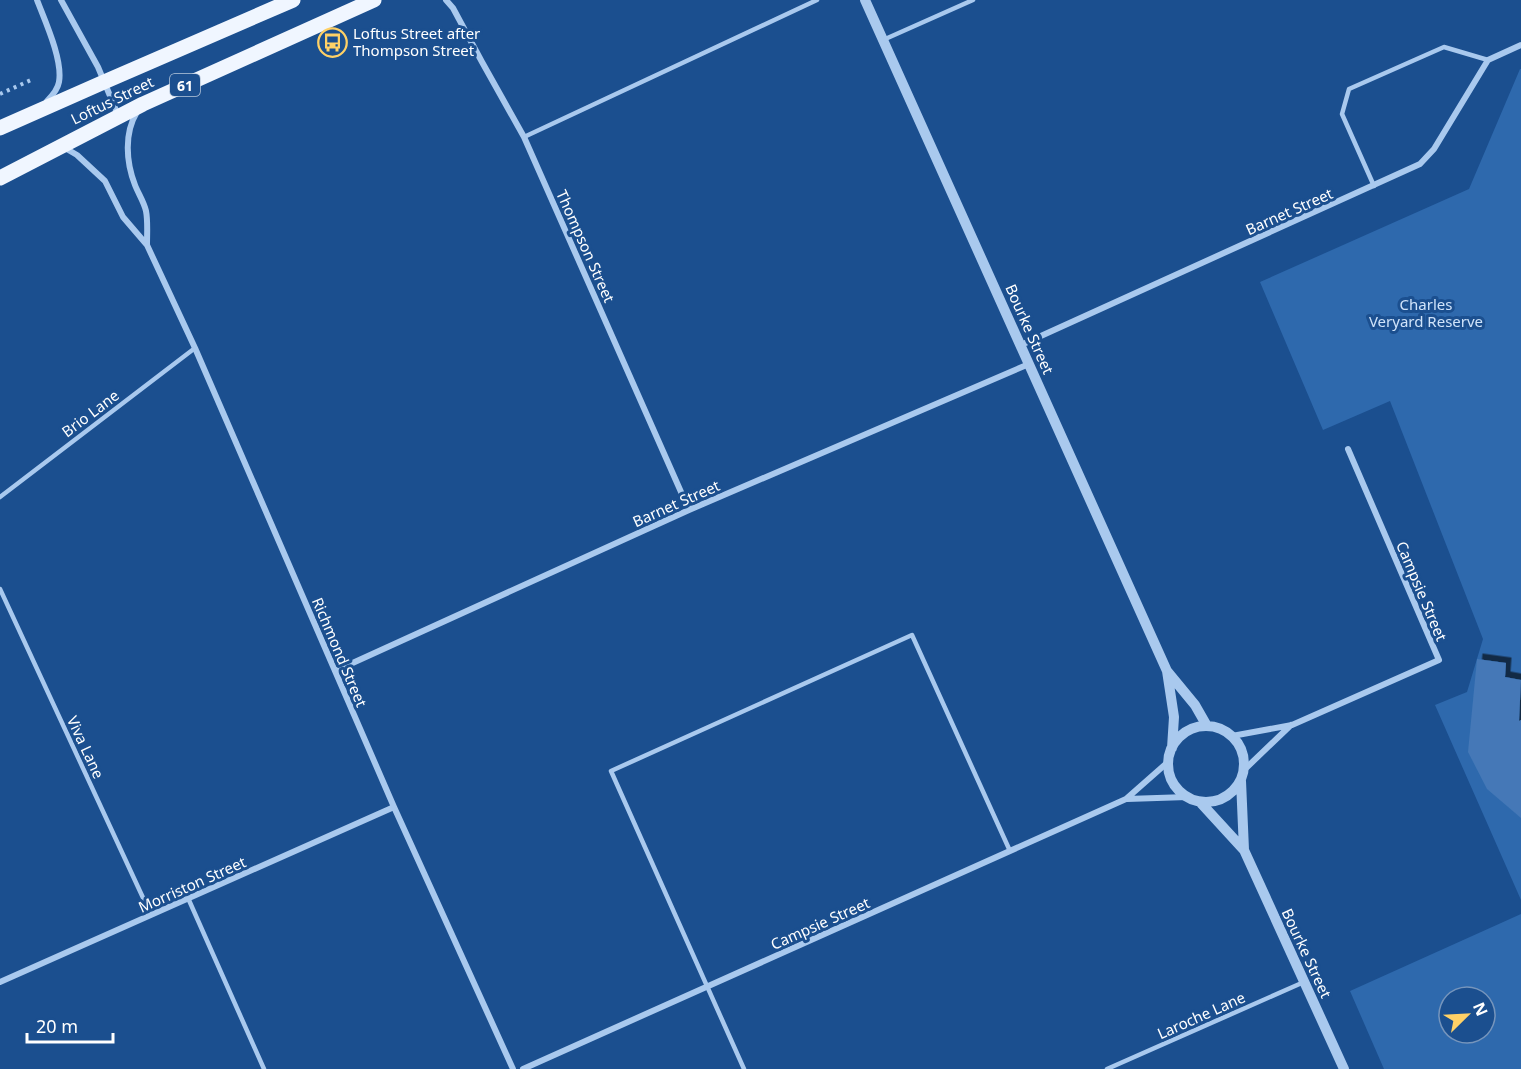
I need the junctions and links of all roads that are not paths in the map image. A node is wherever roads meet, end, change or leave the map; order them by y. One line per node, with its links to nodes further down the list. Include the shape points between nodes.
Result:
1 (37, 0): 15 (street, via 60,70 59,84)
2 (61, 0): 13 (street)
3 (293, 0): 9 (main road, Loftus Street / 61)
4 (375, 0): 14 (main road, Loftus Street / 61)
5 (446, 0): 18 (street, Thompson Street)
6 (817, 0): 18 (lane)
7 (865, 0): 10 (street, Bourke Street)
8 (973, 0): 10 (lane)
9 (271, 4): 13 (main road, Loftus Street / 61)
10 (883, 40): 23 (street, Bourke Street)
11 (1521, 45): 12 (street)
12 (1488, 60): 21 (street, Barnet Street, via 1434,149 1420,164); 21 (lane, via 1444,46 1349,89 1342,114)
13 (104, 82): 15 (main road, Loftus Street / 61); 16 (street)
14 (142, 104): 16 (main road, Loftus Street / 61); 22 (street, Richmond Street, via 131,122 128,154 146,211)
15 (38, 111): 17 (main road, Loftus Street / 61)
16 (119, 116): 19 (main road, Loftus Street / 61)
17 (0, 129)
18 (524, 137): 28 (street, Thompson Street)
19 (59, 147): 20 (main road, Loftus Street / 61); 22 (street, Richmond Street, via 77,154 105,181 123,218)
20 (0, 178)
21 (1374, 186): 23 (street, Barnet Street)
22 (147, 244): 24 (street, Richmond Street)
23 (1021, 345): 25 (street, Bourke Street)
24 (195, 348): 27 (lane, Brio Lane); 30 (street, Richmond Street)
25 (1030, 364): 28 (street, Barnet Street); 31 (street, Bourke Street)
26 (1348, 449): 32 (street, Campsie Street, via 1439,660)
27 (0, 497)
28 (689, 510): 30 (street, Barnet Street)
29 (0, 589): 45 (lane, Viva Lane)
30 (335, 671): 41 (street, Richmond Street)
31 (1167, 671): 33 (street, Bourke Street); 35 (street, Bourke Street, via 1174,717)
32 (1292, 724): 34 (street, Campsie Street); 37 (street, Campsie Street)
33 (1207, 726): 34 (street); 35 (street, via 1186,732)
34 (1232, 736): 37 (street, via 1244,757)
35 (1172, 748): 36 (street)
36 (1168, 762): 38 (street, via 1173,782); 39 (street, Campsie Street)
37 (1242, 775): 40 (street, via 1234,791 1224,798); 42 (street, Bourke Street)
38 (1187, 797): 39 (street, Campsie Street); 40 (street)
39 (1126, 799): 43 (street, Campsie Street)
40 (1200, 802): 42 (street, Bourke Street)
41 (394, 807): 44 (street, Morriston Street); 50 (street, Richmond Street)
42 (1244, 850): 47 (street, Bourke Street)
43 (1010, 851): 48 (street, Campsie Street); 48 (lane, via 912,635 610,771)
44 (188, 898): 45 (street, Morriston Street); 49 (lane)
45 (151, 915): 46 (street, Morriston Street)
46 (0, 982)
47 (1304, 982): 53 (lane, Laroche Lane); 54 (street, Bourke Street)
48 (707, 986): 51 (street, Campsie Street); 52 (lane)
49 (264, 1069)
50 (513, 1069)
51 (523, 1069)
52 (744, 1069)
53 (1107, 1069)
54 (1344, 1069)

